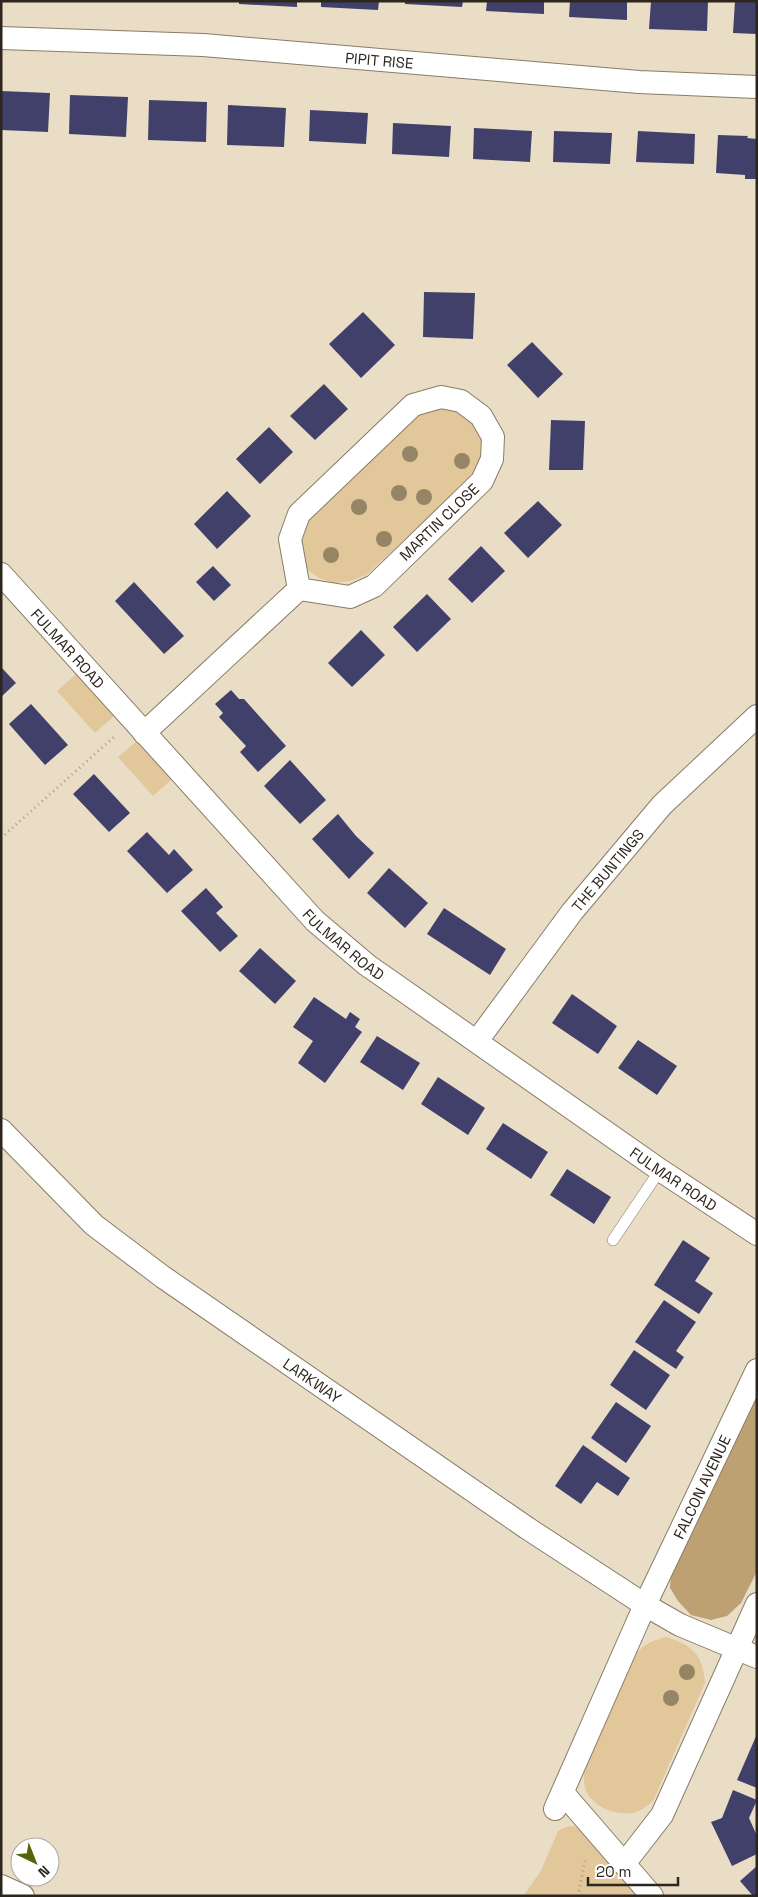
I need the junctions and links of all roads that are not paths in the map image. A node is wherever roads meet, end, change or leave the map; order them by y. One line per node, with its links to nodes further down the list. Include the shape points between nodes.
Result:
1 (1, 38): 2 (street, PIPIT RISE, via 203,46 639,82)
2 (757, 88)
3 (1, 574): 6 (street, FULMAR ROAD)
4 (299, 589): 4 (street, MARTIN CLOSE, via 290,539 299,514 413,405 441,397 461,401 481,416 493,437 492,459 482,481 374,586 350,598); 6 (street)
5 (757, 716): 7 (street, THE BUNTINGS, via 662,804 572,912)
6 (138, 726): 7 (street, FULMAR ROAD, via 315,921 367,965)
7 (477, 1041): 9 (street, FULMAR ROAD)
8 (1, 1130): 14 (street, LARKWAY, via 94,1225 163,1277 519,1523)
9 (660, 1170): 10 (street, FULMAR ROAD); 11 (lane)
10 (757, 1234)
11 (613, 1240)
12 (757, 1370): 14 (street, FALCON AVENUE)
13 (757, 1604): 15 (street)
14 (645, 1605): 15 (street, via 680,1625); 17 (street, FALCON AVENUE, via 559,1801)
15 (735, 1649): 16 (street); 17 (street, via 662,1815)
16 (757, 1657)
17 (624, 1864): 20 (street)
18 (1, 1886): 19 (street)
19 (23, 1896)
20 (652, 1896)

